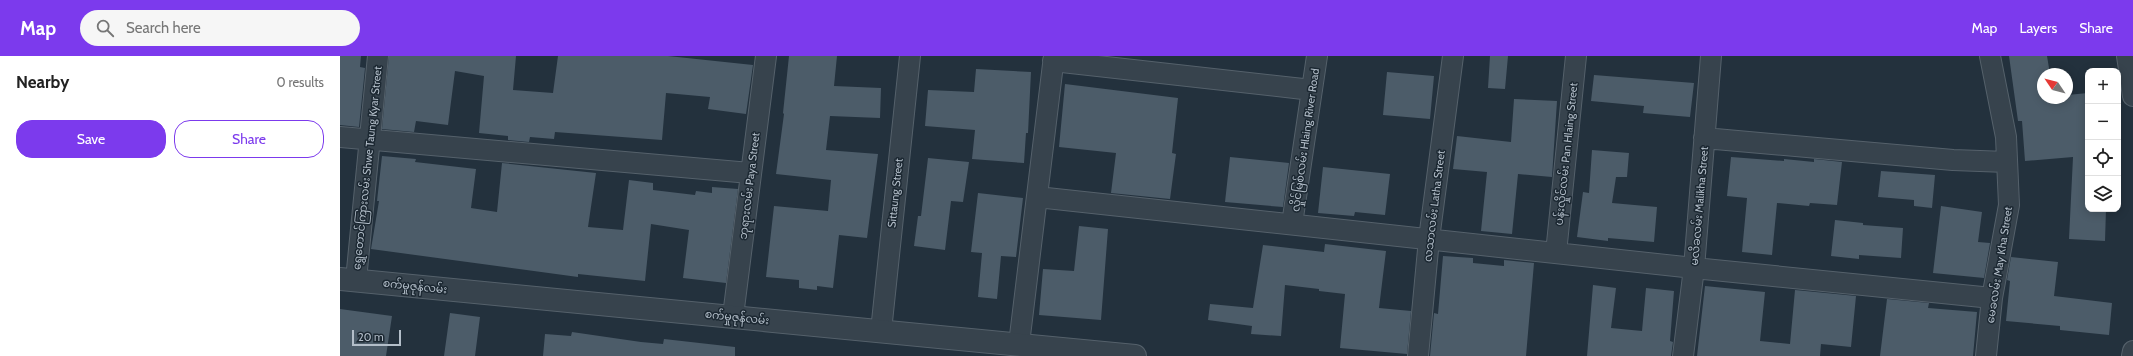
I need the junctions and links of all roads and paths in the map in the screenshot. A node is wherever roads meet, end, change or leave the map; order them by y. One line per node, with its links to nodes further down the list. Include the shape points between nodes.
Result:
1 (378, 56): 15 (street, ရွှေတောင်ကြားလမ်း Shwe Taung Kyar Street)
2 (766, 56): 17 (street, ဘုရားလမ်း Paya Street)
3 (910, 56): 26 (street, Sittaung Street)
4 (1317, 56): 11 (street, လှိုင်မြစ်လမ်း Hlaing River Road)
5 (1453, 56): 20 (street, လသာလမ်း Latha Street)
6 (1576, 56): 21 (street, ပန်းလှိုင်လမ်း Pan Hlaing Street)
7 (1711, 56): 14 (street, မလိခလမ်း Malikha Street)
8 (1990, 56): 16 (street, မေခလမ်း May Kha Street, via 2006,137)
9 (2127, 56): 12 (street)
10 (1054, 58): 11 (street); 18 (street)
11 (1312, 90): 19 (street, လှိုင်မြစ်လမ်း Hlaing River Road)
12 (2133, 96)
13 (340, 137): 15 (street)
14 (1704, 138): 16 (street, via 1953,160); 22 (street, မလိခလမ်း Malikha Street)
15 (370, 140): 17 (street); 23 (street, ရွှေတောင်ကြားလမ်း Shwe Taung Kyar Street)
16 (2007, 162): 24 (street, မေခလမ်း May Kha Street, via 2009,205)
17 (750, 174): 25 (street, ဘုရားလမ်း Paya Street)
18 (1037, 197): 19 (street); 27 (street)
19 (1292, 224): 20 (street)
20 (1429, 239): 21 (street); 30 (street, လသာလမ်း Latha Street)
21 (1556, 253): 22 (street)
22 (1694, 268): 24 (street); 31 (street, မလိခလမ်း Malikha Street)
23 (348, 279): 25 (street, စက်မှုဇုန်လမ်း)
24 (1992, 298): 32 (street, မေခလမ်း May Kha Street)
25 (732, 316): 26 (street, စက်မှုဇုန်လမ်း)
26 (881, 331): 27 (street, စက်မှုဇုန်လမ်း)
27 (1018, 344): 29 (street, စက်မှုဇုန်လမ်း)
28 (2133, 351): 33 (street)
29 (1134, 356)
30 (1418, 356)
31 (1683, 356)
32 (1986, 356)
33 (2132, 356)

